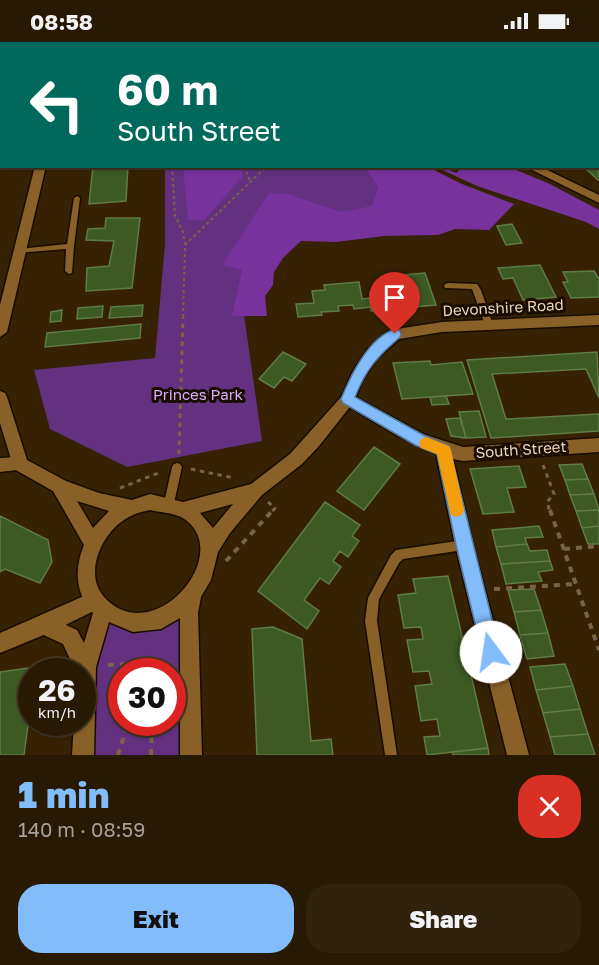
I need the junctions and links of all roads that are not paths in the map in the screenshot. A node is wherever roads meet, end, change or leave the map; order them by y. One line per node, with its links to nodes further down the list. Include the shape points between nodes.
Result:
1 (40, 168): 6 (main road)
2 (533, 168): 4 (main road)
3 (77, 198): 5 (lane)
4 (599, 199)
5 (70, 246): 6 (lane); 7 (lane)
6 (19, 251): 9 (main road)
7 (69, 271)
8 (448, 286): 11 (lane, via 474,286)
9 (3, 305): 12 (main road)
10 (599, 320): 11 (main road, Devonshire Road)
11 (489, 325): 14 (main road, Devonshire Road, via 395,334 372,354)
12 (0, 332)
13 (0, 397): 17 (main road)
14 (348, 399): 16 (main road, South Street, via 420,441); 21 (main road, Devonshire Road, via 296,459)
15 (599, 445): 16 (main road, South Street, via 463,454)
16 (444, 450): 25 (main road)
17 (20, 464): 18 (main road); 20 (main road)
18 (0, 465)
19 (177, 466): 22 (lane)
20 (60, 488): 23 (main road, via 96,502); 24 (main road)
21 (256, 490): 22 (main road); 26 (main road)
22 (177, 506): 23 (main road, via 150,502); 26 (main road, via 203,526)
23 (131, 507): 24 (main road, via 113,518)
24 (93, 543): 28 (main road, via 86,571)
25 (464, 545): 36 (lane, via 400,554 374,598 371,621); 37 (main road)
26 (210, 549): 27 (main road, via 203,580)
27 (192, 597): 28 (main road, via 174,612 152,621 117,618); 35 (main road)
28 (98, 605): 29 (main road); 32 (main road)
29 (44, 625): 30 (main road); 31 (main road, via 70,637)
30 (0, 643)
31 (81, 658)
32 (88, 658)
33 (84, 736): 34 (main road)
34 (83, 755)
35 (191, 755)
36 (391, 755)
37 (518, 755)

